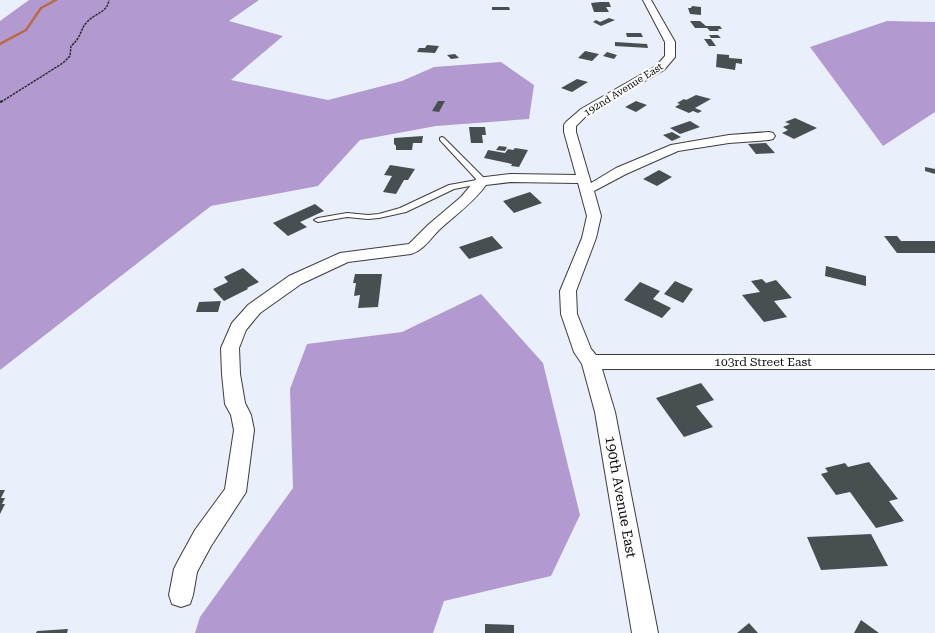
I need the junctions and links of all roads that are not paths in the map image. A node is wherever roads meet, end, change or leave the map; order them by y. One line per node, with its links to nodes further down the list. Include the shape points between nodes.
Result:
1 (647, 0): 5 (street, 192nd Avenue East, via 670,42 670,57 660,68 585,111 570,124)
2 (769, 136): 5 (street, via 729,139 675,148 621,171 595,186)
3 (442, 140): 4 (lane)
4 (482, 180): 5 (street, via 511,178); 6 (lane, via 452,187 403,210 368,217 347,215); 9 (street, via 476,191 428,232 419,245 411,249 345,257 295,280 254,309 238,327 230,348 230,374 235,404 241,415 244,430 235,492 203,538 186,569)
5 (584, 184): 7 (street, 192nd Avenue East, via 594,216 568,291 568,299 569,314 576,336)
6 (318, 220)
7 (591, 362): 8 (street, 103rd Street East); 10 (street, 190th Avenue East, via 605,412)
8 (935, 362)
9 (181, 595)
10 (645, 633)

